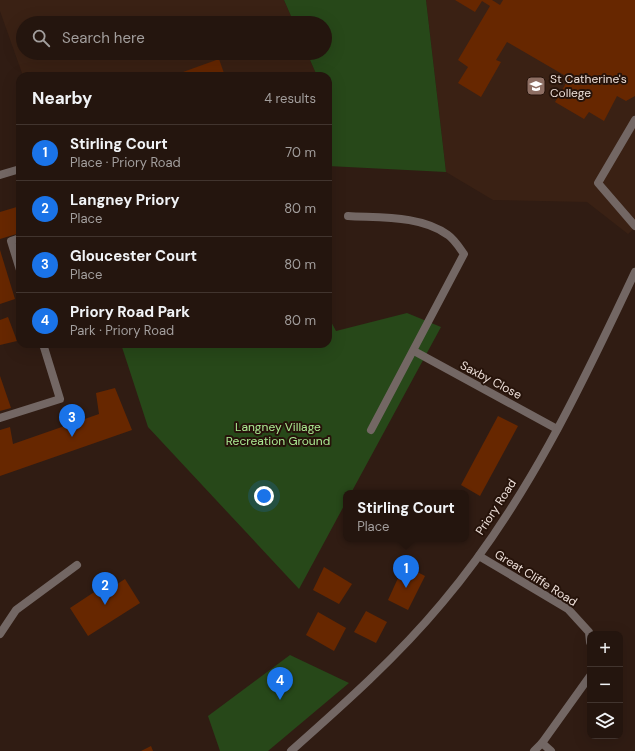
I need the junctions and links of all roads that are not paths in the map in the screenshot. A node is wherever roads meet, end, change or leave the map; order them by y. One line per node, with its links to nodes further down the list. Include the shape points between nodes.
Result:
1 (635, 120): 5 (street, via 598,183)
2 (16, 170): 3 (street)
3 (0, 175)
4 (348, 216): 10 (street, via 400,219 427,224 448,234 464,254)
5 (635, 226)
6 (16, 239): 7 (street, via 11,241)
7 (16, 257)
8 (635, 272): 12 (street, Priory Road)
9 (44, 348): 11 (street, via 60,399)
10 (414, 352): 12 (street, Saxby Close); 13 (street)
11 (0, 418)
12 (557, 429): 14 (street, Priory Road, via 523,489)
13 (371, 430)
14 (479, 556): 16 (street, Great Cliffe Road, via 568,609); 20 (street, Priory Road, via 442,603 360,690)
15 (77, 565): 17 (street, via 16,610)
16 (588, 631)
17 (0, 634)
18 (587, 680): 19 (street)
19 (542, 743): 21 (street); 22 (street)
20 (291, 751)
21 (534, 751)
22 (551, 751)

